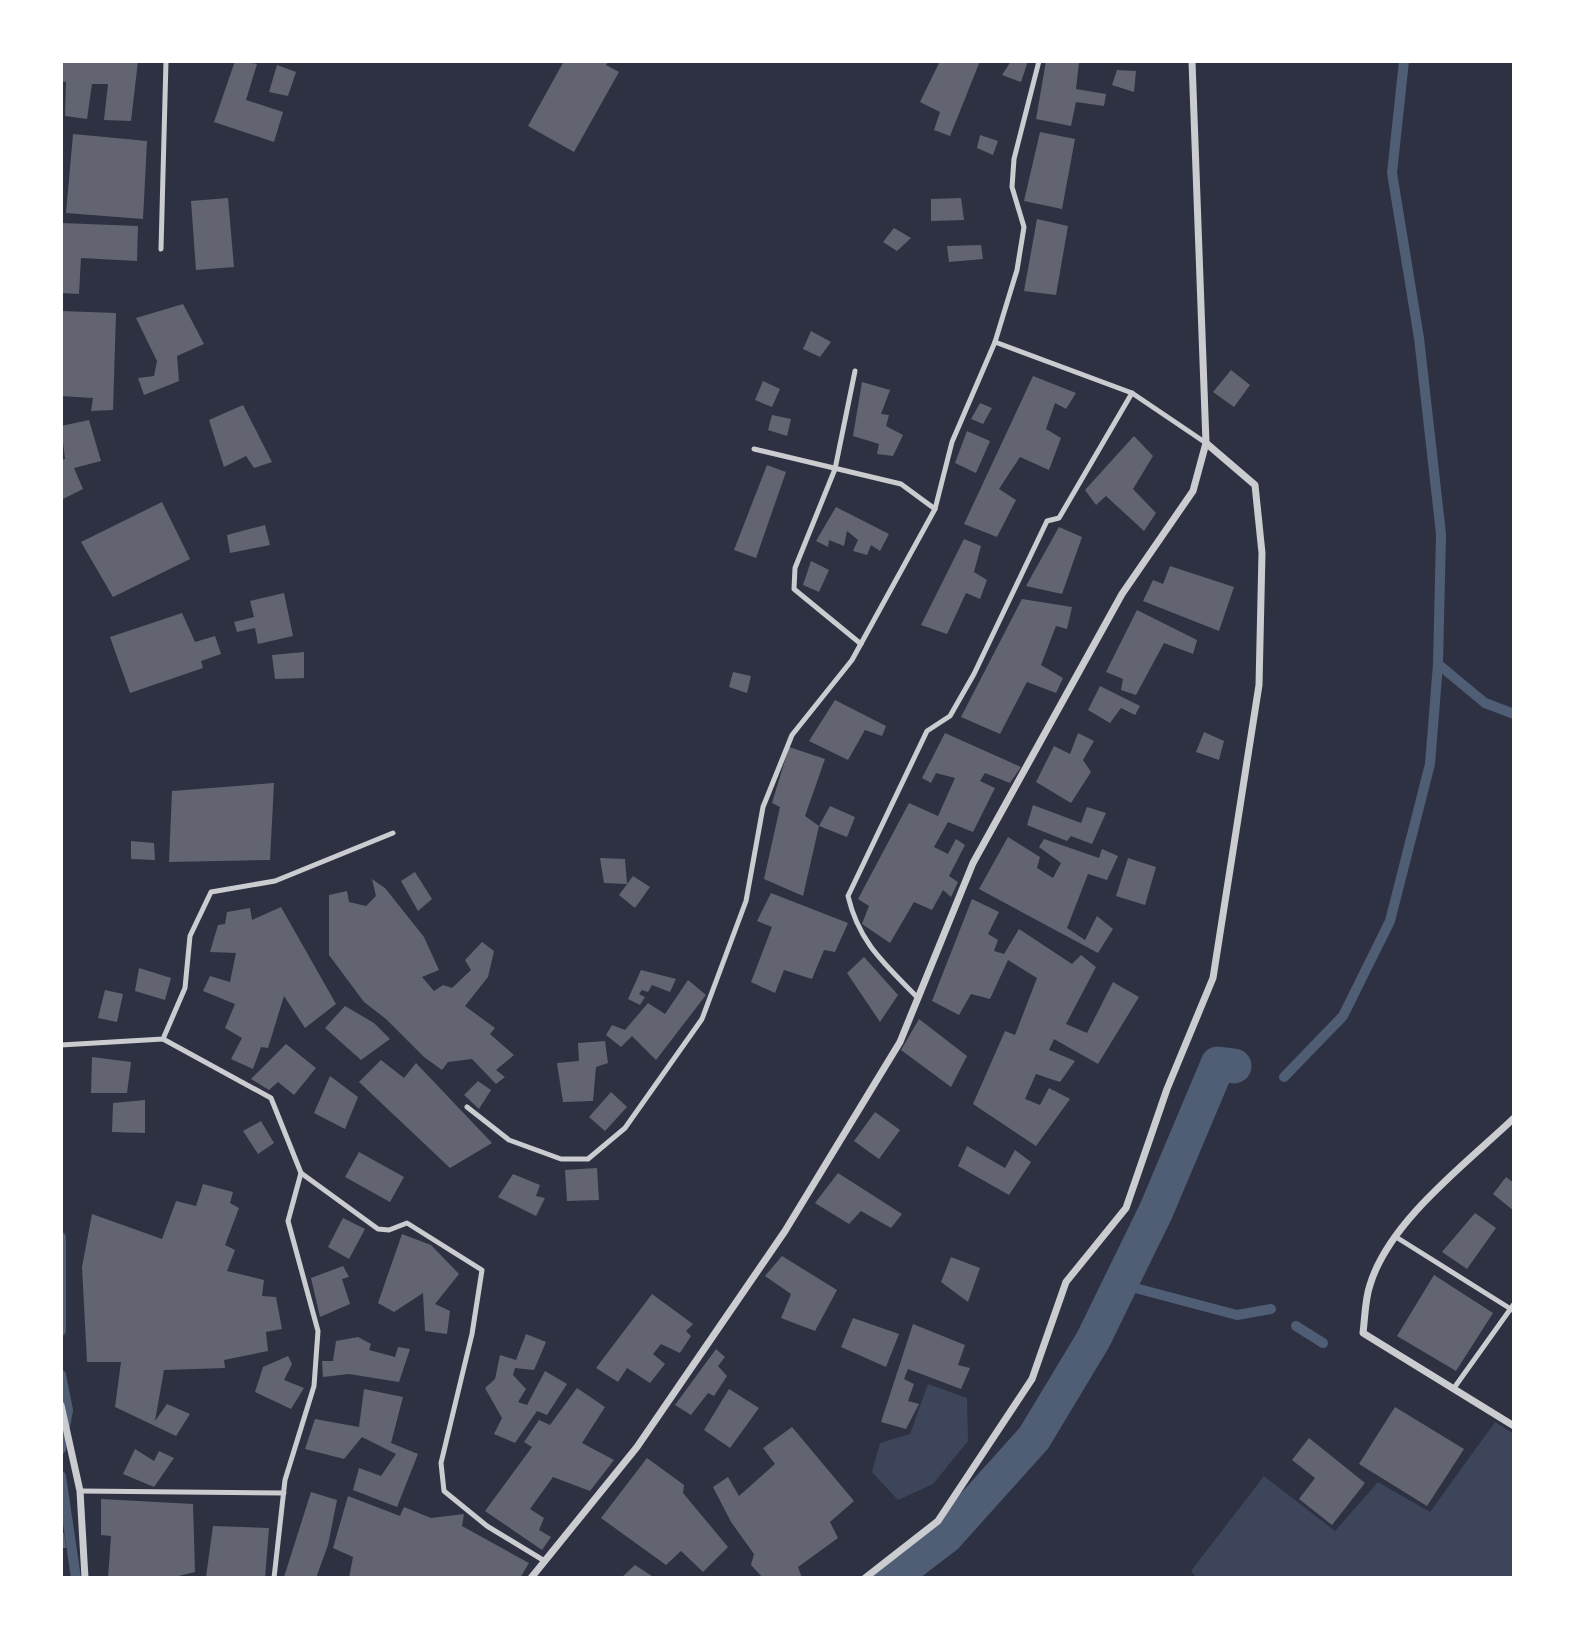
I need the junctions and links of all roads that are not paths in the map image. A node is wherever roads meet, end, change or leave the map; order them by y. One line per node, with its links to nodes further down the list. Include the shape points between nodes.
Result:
1 (166, 61): 4 (lane)
2 (1039, 61): 5 (lane, via 1013,159 1012,187 1024,227 1017,270)
3 (1190, 61): 8 (street)
4 (161, 249)
5 (995, 342): 7 (lane); 11 (lane, via 952,442)
6 (855, 371): 10 (lane)
7 (1132, 393): 8 (lane); 14 (lane, via 1059,518 1047,521 950,716 928,731 848,896 854,922 872,951)
8 (1206, 443): 14 (street, via 1194,492 1122,594 973,863); 31 (street, via 1255,485 1262,553 1259,685 1213,978 1167,1089 1126,1208 1066,1282 1032,1379 938,1521)
9 (754, 449): 10 (lane)
10 (835, 469): 11 (lane, via 901,484); 12 (lane, via 795,568 794,589)
11 (935, 509): 12 (lane)
12 (861, 644): 17 (lane, via 792,735 763,807 746,901 702,1018 625,1128 588,1159 561,1160 509,1140)
13 (393, 833): 15 (lane, via 275,881 211,892 190,936 185,988)
14 (918, 998): 27 (street, via 900,1042 785,1231 636,1447)
15 (163, 1039): 16 (lane); 19 (lane, via 271,1098)
16 (61, 1045)
17 (467, 1107)
18 (1514, 1118): 20 (street, via 1431,1196)
19 (301, 1173): 26 (lane, via 288,1221 318,1331 314,1386); 27 (lane, via 378,1229 407,1223 482,1270 472,1334 441,1463 444,1491 487,1526)
20 (1395, 1237): 21 (lane); 22 (street, via 1370,1284 1363,1333)
21 (1513, 1308): 22 (lane)
22 (1454, 1388): 24 (street)
23 (61, 1405): 25 (street)
24 (1514, 1426)
25 (80, 1491): 26 (lane); 28 (street)
26 (284, 1493): 29 (lane)
27 (543, 1560): 30 (street)
28 (85, 1578)
29 (274, 1578)
30 (531, 1578)
31 (865, 1578)

